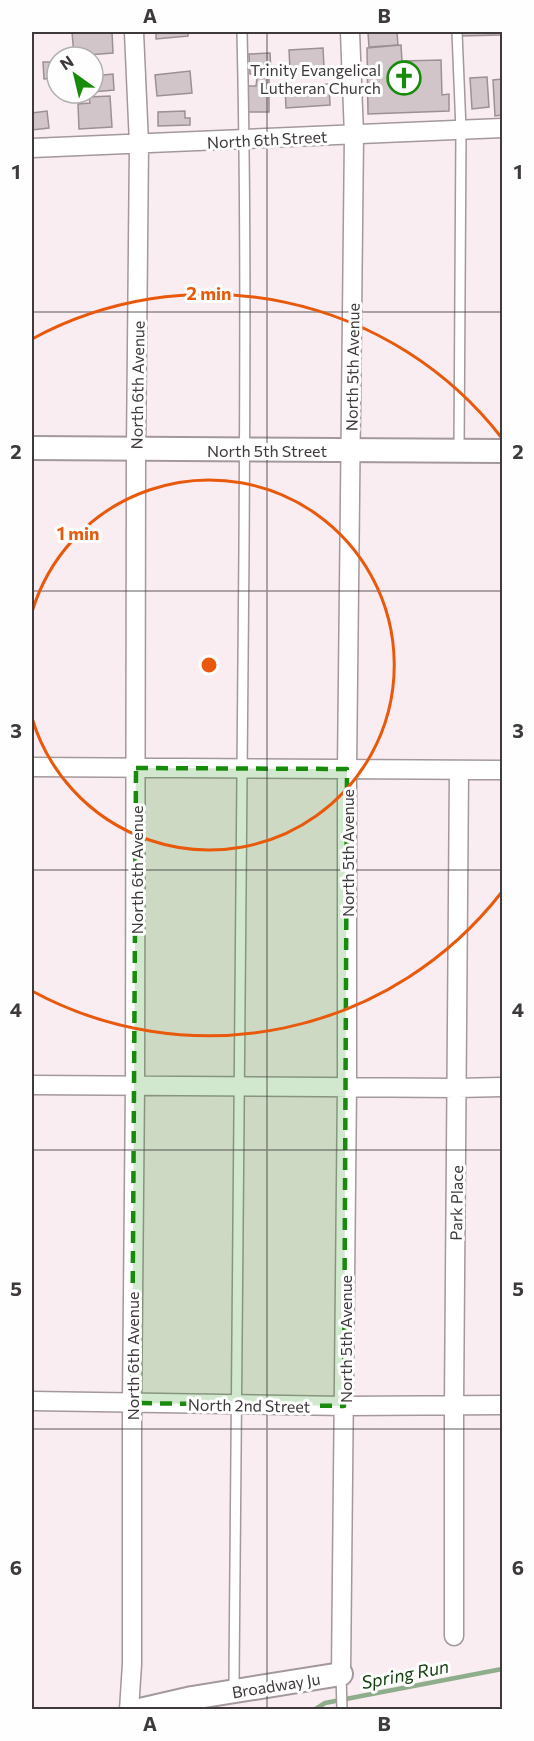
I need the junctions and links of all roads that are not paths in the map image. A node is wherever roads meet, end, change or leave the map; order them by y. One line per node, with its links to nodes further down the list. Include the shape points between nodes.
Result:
1 (134, 32): 9 (street, North 6th Avenue)
2 (242, 32): 8 (lane)
3 (350, 32): 7 (street, North 5th Avenue)
4 (457, 32): 6 (lane)
5 (502, 128): 6 (street, North 6th Street)
6 (461, 130): 7 (street, North 6th Street); 15 (lane)
7 (354, 135): 8 (street, North 6th Street); 14 (street, North 5th Avenue)
8 (245, 140): 9 (street, North 6th Street); 13 (lane)
9 (139, 144): 10 (street, North 6th Street); 12 (street, North 6th Avenue)
10 (32, 148)
11 (32, 448): 12 (street, North 5th Street)
12 (136, 450): 13 (street, North 5th Street); 18 (street, North 6th Avenue)
13 (244, 450): 14 (street, North 5th Street); 19 (lane)
14 (351, 451): 15 (street, North 5th Street); 20 (street, North 5th Avenue)
15 (459, 452): 16 (street, North 5th Street)
16 (502, 452)
17 (32, 767): 18 (street)
18 (136, 768): 19 (street); 24 (street, North 6th Avenue)
19 (243, 768): 20 (street); 25 (lane)
20 (347, 769): 21 (street); 26 (street, North 5th Avenue)
21 (459, 770): 22 (street); 28 (street, Park Place)
22 (502, 770)
23 (32, 1085): 24 (street)
24 (135, 1085): 25 (street); 30 (street, North 6th Avenue)
25 (241, 1086): 26 (street); 31 (lane)
26 (346, 1086): 28 (street); 33 (street, North 5th Avenue)
27 (502, 1087): 28 (street)
28 (457, 1088): 34 (street, Park Place)
29 (32, 1401): 30 (street, North 2nd Street)
30 (132, 1403): 31 (street, North 2nd Street); 38 (street, North 6th Avenue)
31 (235, 1405): 33 (street, North 2nd Street); 37 (lane)
32 (502, 1405): 34 (street, North 2nd Street)
33 (344, 1406): 34 (street, North 2nd Street); 36 (street, North 5th Avenue)
34 (454, 1406): 35 (street, Park Place)
35 (454, 1636)
36 (342, 1680): 37 (street, Broadway Ju); 40 (lane)
37 (234, 1692): 39 (street, Broadway Ju)
38 (129, 1710)
39 (140, 1710)
40 (342, 1710)

